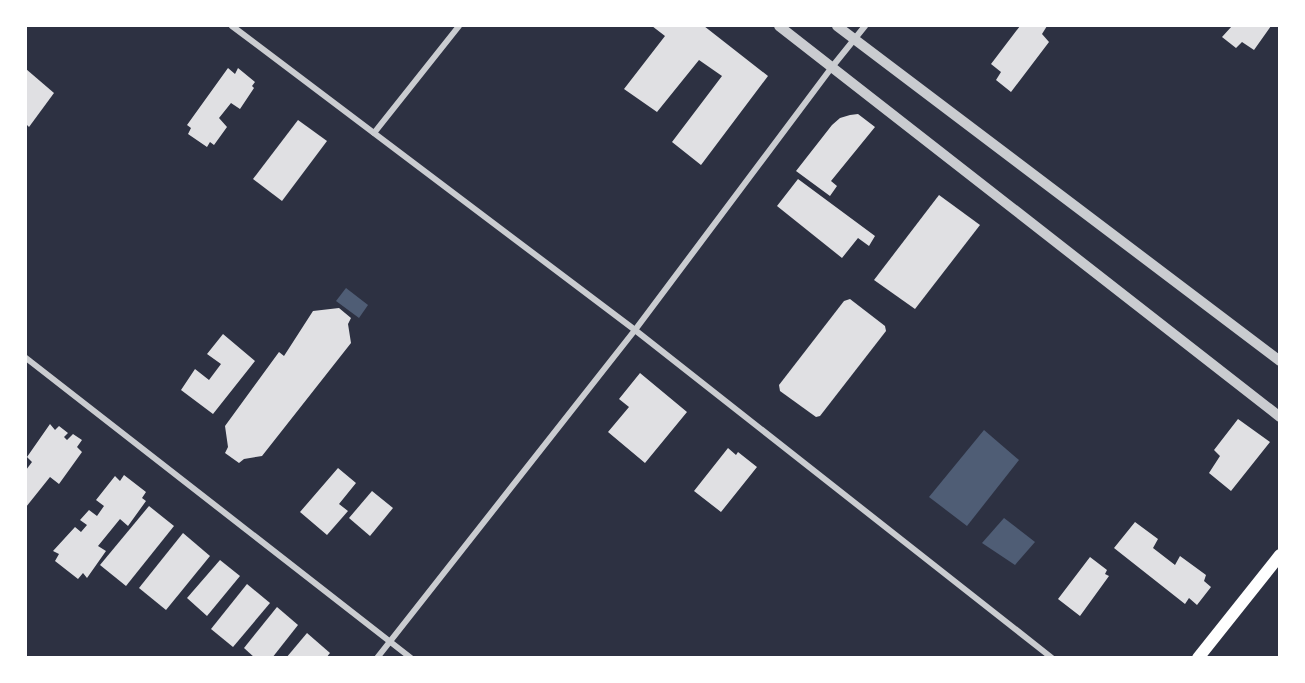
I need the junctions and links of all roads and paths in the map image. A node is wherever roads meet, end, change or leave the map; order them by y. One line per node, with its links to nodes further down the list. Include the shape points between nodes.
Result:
1 (232, 26): 8 (street)
2 (459, 26): 8 (street)
3 (779, 26): 7 (street)
4 (837, 26): 6 (street)
5 (865, 26): 6 (street)
6 (855, 39): 7 (street); 11 (street)
7 (832, 67): 9 (street); 12 (street)
8 (374, 133): 9 (street)
9 (635, 330): 14 (street); 17 (street)
10 (26, 358): 14 (street)
11 (1280, 361)
12 (1280, 417)
13 (1280, 555): 18 (main road)
14 (390, 641): 15 (street); 16 (street)
15 (377, 657)
16 (411, 657)
17 (1052, 657)
18 (1198, 657)

